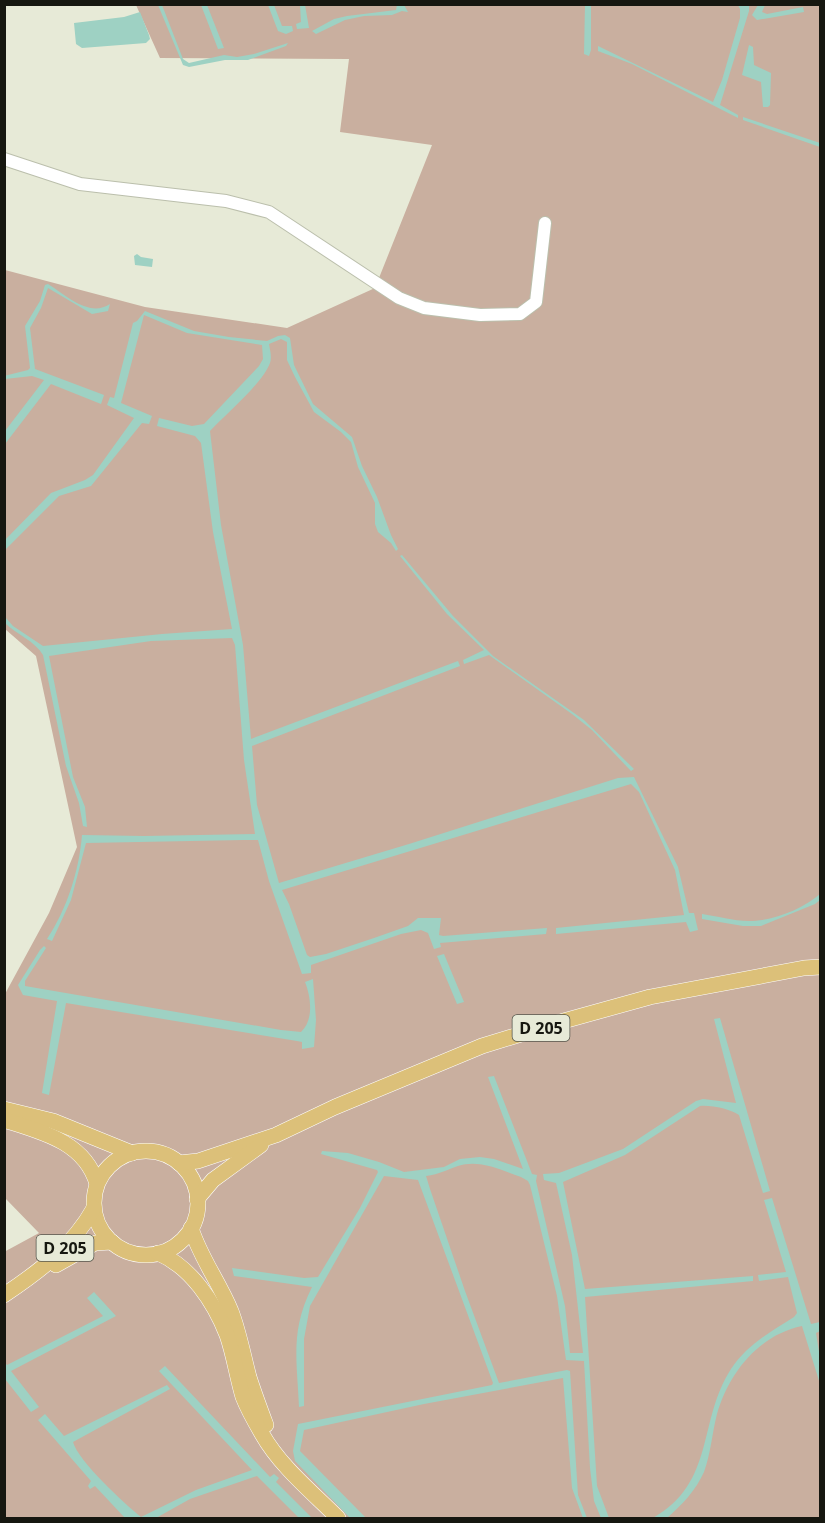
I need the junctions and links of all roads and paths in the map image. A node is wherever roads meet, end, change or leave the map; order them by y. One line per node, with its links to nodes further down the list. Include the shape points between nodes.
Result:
1 (4, 159): 2 (street, via 80,184 226,201 269,212 399,298 424,308 480,315 520,314 536,302)
2 (545, 223)
3 (820, 967): 6 (main road, D 205, via 650,997 482,1046)
4 (4, 1108): 7 (main road, via 53,1121)
5 (4, 1120): 9 (main road, via 45,1133 79,1153 89,1163)
6 (276, 1135): 8 (main road, D 205, via 198,1161); 10 (main road, D 205, via 213,1180)
7 (132, 1153): 8 (main road, via 157,1152); 9 (main road, via 111,1164)
8 (179, 1163): 10 (main road, via 195,1185)
9 (98, 1184): 11 (main road)
10 (197, 1199): 12 (main road)
11 (94, 1208): 13 (main road, via 100,1227); 15 (main road, D 205, via 60,1253)
12 (191, 1228): 14 (main road, via 177,1243); 17 (main road, via 239,1333 266,1425)
13 (112, 1242): 14 (main road, via 134,1253); 15 (main road, D 205, via 85,1247)
14 (158, 1253): 17 (main road, via 183,1268 216,1312 249,1410 263,1436)
15 (27, 1280): 16 (main road, D 205)
16 (4, 1295)
17 (295, 1474): 18 (main road)
18 (338, 1518)

